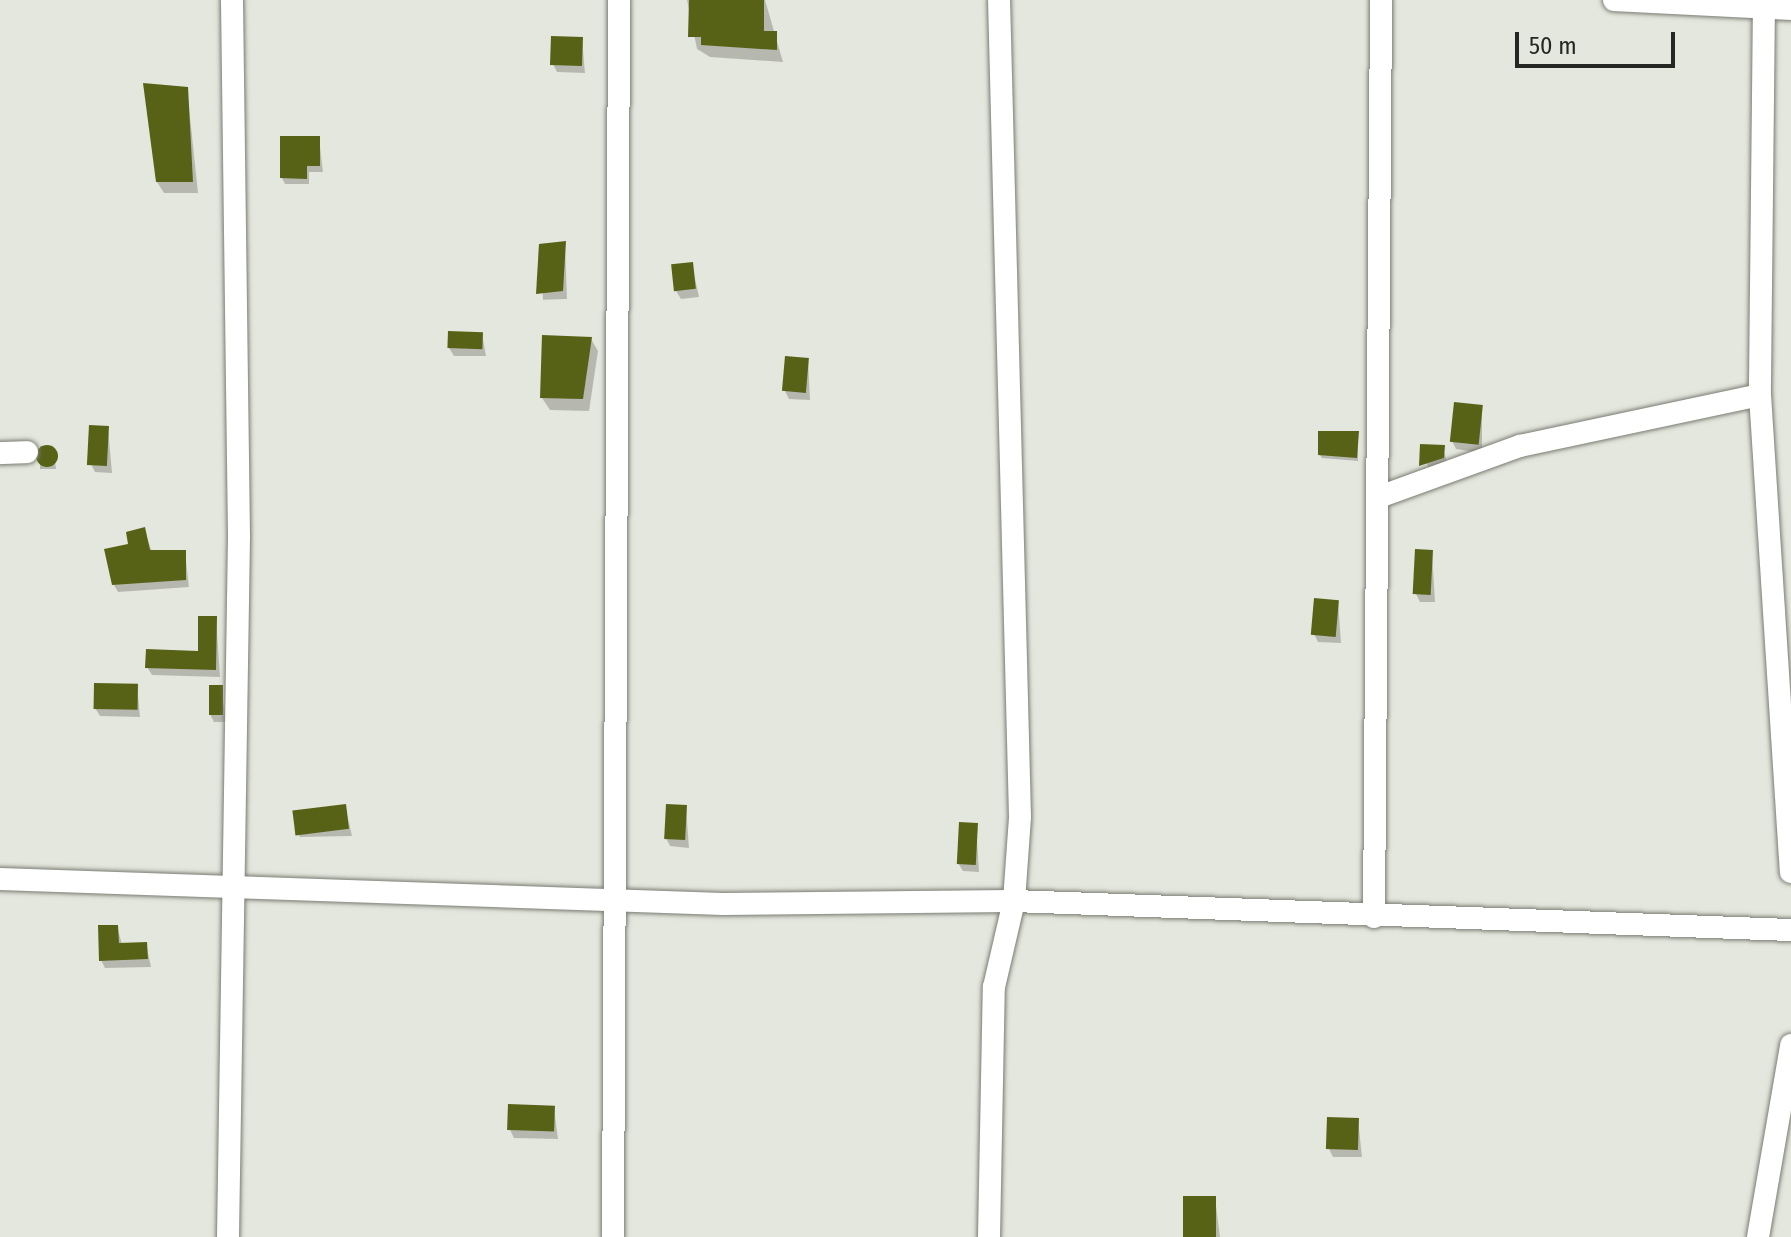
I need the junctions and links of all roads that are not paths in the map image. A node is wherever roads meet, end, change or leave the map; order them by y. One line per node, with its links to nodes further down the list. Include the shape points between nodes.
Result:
1 (232, 0): 14 (street, via 239,536)
2 (619, 0): 15 (street)
3 (999, 0): 16 (street, via 1021,741)
4 (1381, 0): 11 (street)
5 (1614, 0): 6 (street)
6 (1764, 4): 7 (street); 8 (street)
7 (1791, 9)
8 (1760, 395): 11 (street, via 1520,446); 12 (street)
9 (27, 452): 10 (street)
10 (0, 453)
11 (1379, 497): 17 (street)
12 (1791, 872)
13 (0, 879): 14 (street)
14 (230, 886): 15 (street); 20 (street)
15 (611, 898): 16 (street); 21 (street)
16 (1014, 901): 17 (street); 22 (street, via 994,987)
17 (1374, 917): 18 (street)
18 (1791, 930)
19 (1791, 1045): 23 (street)
20 (228, 1237)
21 (613, 1237)
22 (989, 1237)
23 (1758, 1237)

